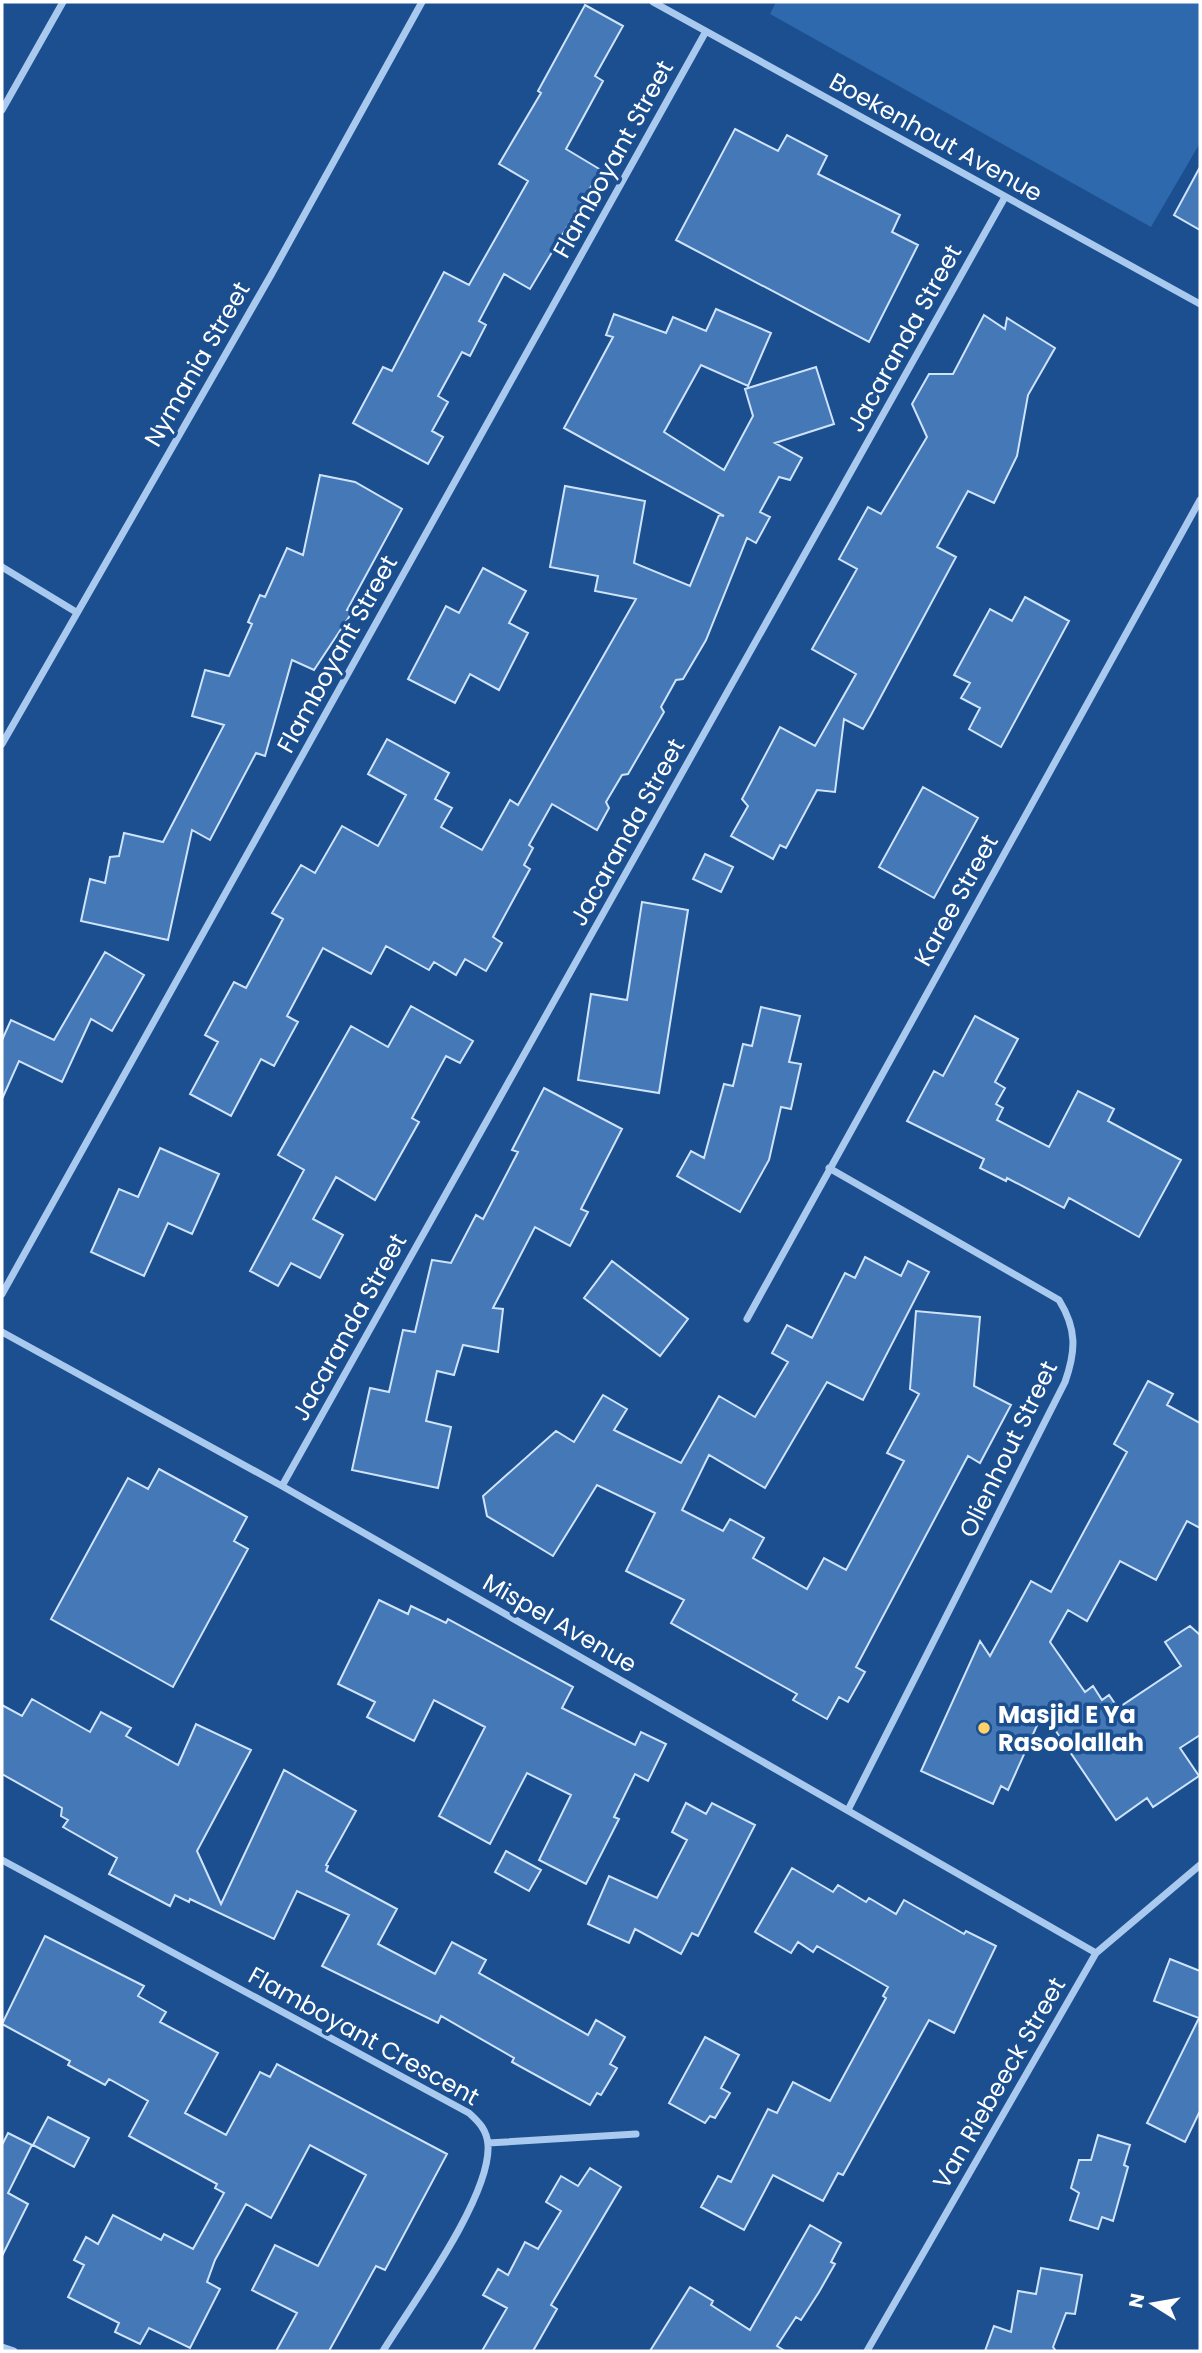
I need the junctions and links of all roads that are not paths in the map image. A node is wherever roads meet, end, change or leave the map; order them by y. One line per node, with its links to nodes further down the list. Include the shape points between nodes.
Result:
1 (63, 2): 5 (street)
2 (422, 2): 10 (street, Nymania Street)
3 (653, 2): 4 (street, Boekenhout Avenue)
4 (705, 33): 6 (street, Boekenhout Avenue); 13 (street, Flamboyant Street)
5 (2, 110)
6 (1005, 197): 7 (street, Boekenhout Avenue); 16 (street, Jacaranda Street)
7 (1200, 304)
8 (1200, 500): 12 (street, Karee Street)
9 (2, 567): 10 (street)
10 (76, 612): 11 (street, Nymania Street)
11 (2, 744)
12 (829, 1168): 14 (street, Karee Street); 17 (street, Olienhout Street, via 1059,1300 1068,1314 1074,1355 1065,1382)
13 (2, 1294)
14 (747, 1319)
15 (2, 1332): 16 (street, Mispel Avenue)
16 (282, 1486): 17 (street, Mispel Avenue)
17 (848, 1810): 20 (street, Mispel Avenue)
18 (2, 1860): 22 (street, Flamboyant Crescent, via 469,2113 483,2126)
19 (1200, 1865): 20 (street, Van Riebeeck Street)
20 (1096, 1953): 26 (street, Van Riebeeck Street)
21 (636, 2134): 22 (street)
22 (488, 2143): 25 (street, Flamboyant Crescent, via 486,2171 476,2200)
23 (2, 2347): 24 (street)
24 (14, 2351)
25 (383, 2351)
26 (867, 2351)

